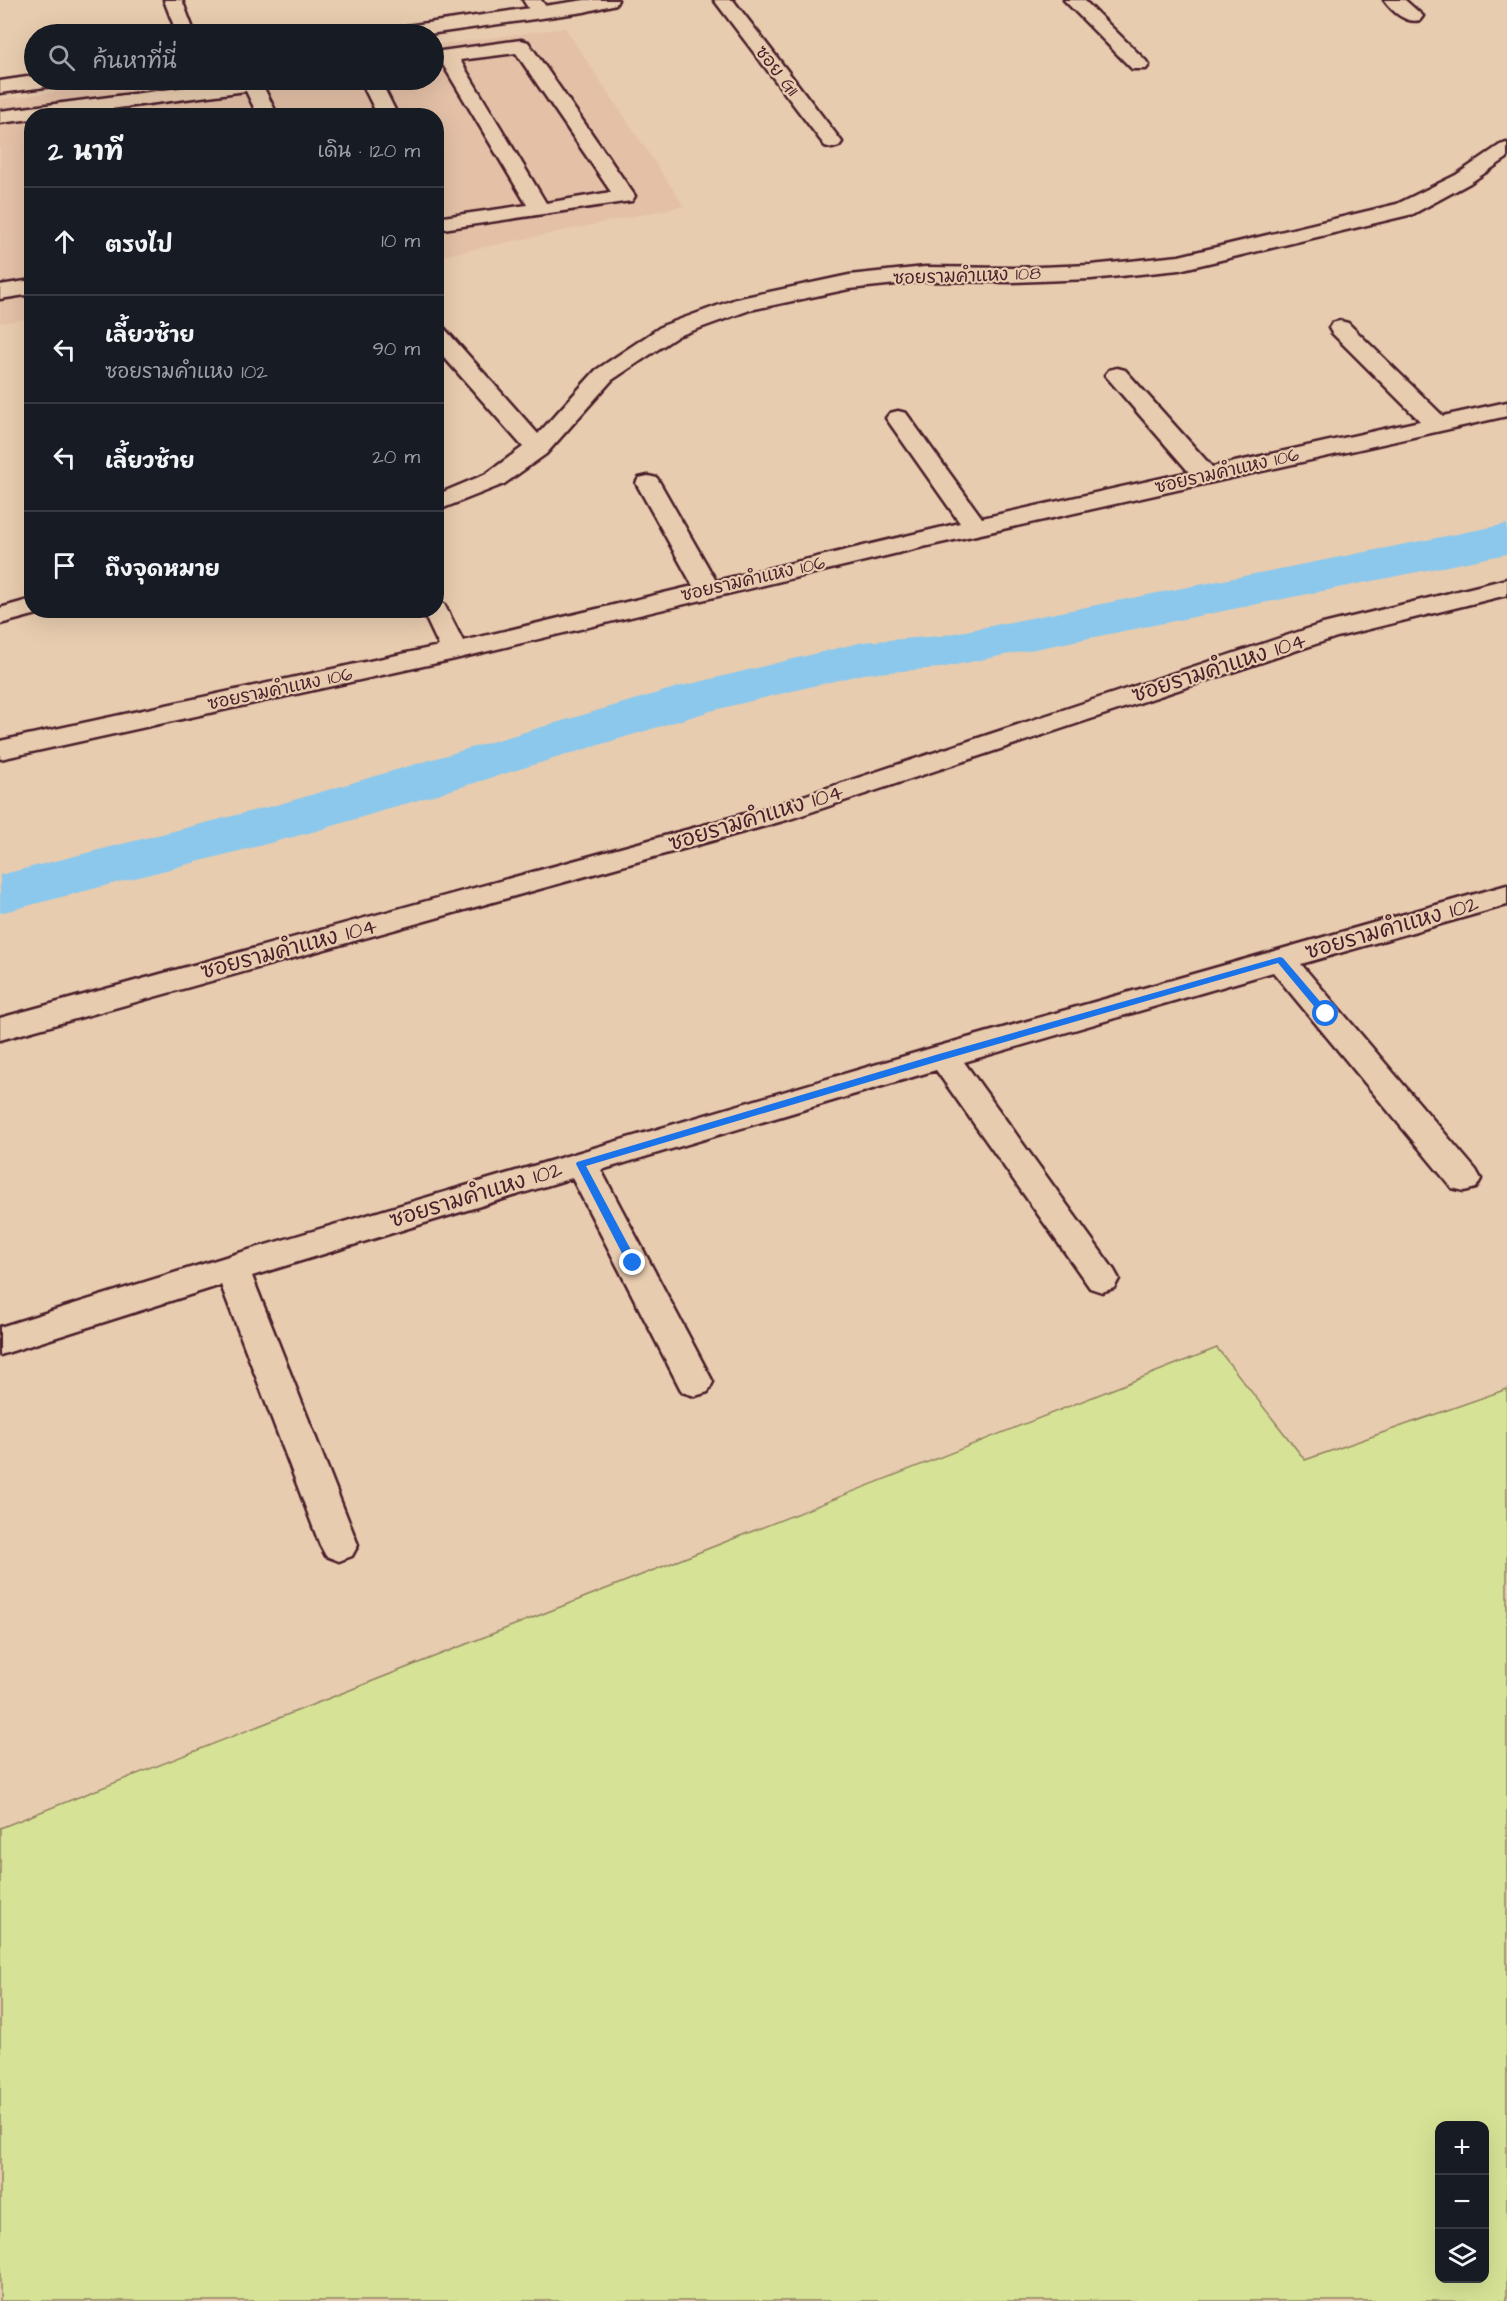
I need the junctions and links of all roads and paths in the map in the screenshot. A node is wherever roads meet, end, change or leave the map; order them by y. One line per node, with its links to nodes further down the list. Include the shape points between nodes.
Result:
1 (173, 0): 9 (street)
2 (609, 0): 6 (street)
3 (723, 0): 25 (street, ซอย G11)
4 (1073, 0): 14 (street)
5 (1393, 0): 7 (street)
6 (537, 6): 8 (street)
7 (1413, 16)
8 (485, 21): 10 (street); 11 (street)
9 (182, 24)
10 (444, 27)
11 (504, 48): 12 (street); 27 (street, via 521,46 624,196)
12 (444, 57)
13 (444, 62): 27 (street)
14 (1139, 65)
15 (24, 84): 16 (street)
16 (0, 87)
17 (207, 90): 20 (street)
18 (256, 90): 21 (street)
19 (375, 90): 22 (street)
20 (69, 108)
21 (264, 108)
22 (384, 108)
23 (24, 114): 24 (street)
24 (0, 117)
25 (832, 142)
26 (1507, 149): 37 (street, ซอยรามคำแหง 108, via 1463,179 1405,209 1179,263 1024,275 925,274 849,282 744,304 670,331 604,375)
27 (540, 210): 28 (street)
28 (444, 219)
29 (24, 288): 30 (street)
30 (0, 292)
31 (1340, 328): 36 (street)
32 (444, 342): 37 (street)
33 (1117, 375): 38 (street)
34 (1507, 409): 36 (street, ซอยรามคําแหง 106)
35 (898, 418): 41 (street)
36 (1437, 424): 38 (street, ซอยรามคําแหง 106)
37 (537, 448): 40 (street, ซอยรามคำแหง 108, via 495,478)
38 (1206, 476): 41 (street, ซอยรามคําแหง 106)
39 (648, 483): 43 (street)
40 (444, 500)
41 (975, 527): 43 (street, ซอยรามคําแหง 106)
42 (1507, 588): 51 (street, ซอยรามคําแหง 104, via 1328,631 780,813)
43 (708, 590): 47 (street, ซอยรามคําแหง 106)
44 (24, 609): 45 (street)
45 (0, 616)
46 (439, 618): 47 (street)
47 (455, 651): 48 (street, ซอยรามคําแหง 106)
48 (0, 750)
49 (1507, 895): 50 (street, ซอยรามคําแหง 102)
50 (1280, 960): 52 (street, ซอยรามคําแหง 102); 54 (street)
51 (0, 1029)
52 (943, 1056): 53 (street, ซอยรามคําแหง 102); 56 (street)
53 (581, 1164): 55 (street, ซอยรามคําแหง 102); 58 (street)
54 (1464, 1179)
55 (232, 1268): 57 (street, ซอยรามคําแหง 102); 59 (street)
56 (1102, 1280)
57 (0, 1341)
58 (695, 1382)
59 (339, 1545)

